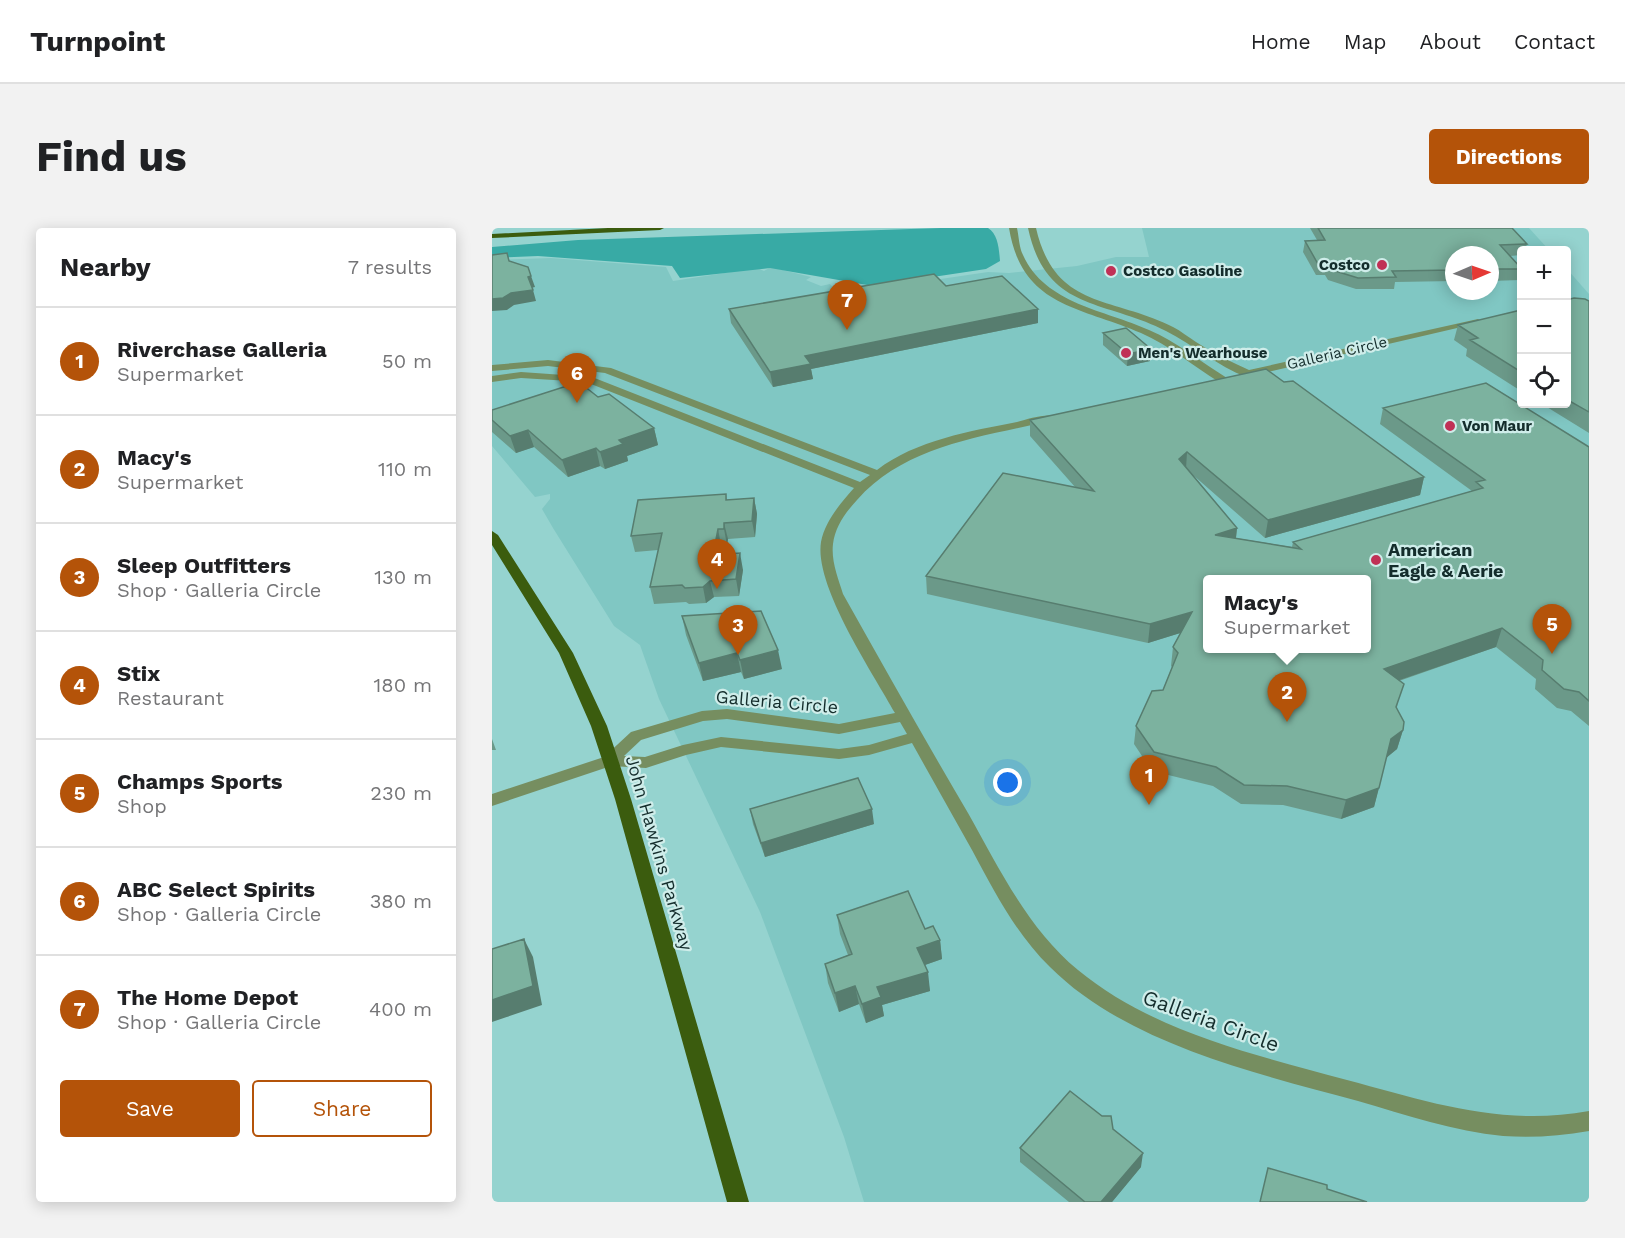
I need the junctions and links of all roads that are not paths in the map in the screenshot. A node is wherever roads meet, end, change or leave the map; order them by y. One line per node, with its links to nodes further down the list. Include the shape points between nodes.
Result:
1 (647, 228): 2 (main road); 5 (main road)
2 (660, 228)
3 (1013, 228): 10 (street, via 1019,262 1038,283 1062,299 1144,331)
4 (1032, 228): 8 (street, via 1038,257 1062,286 1167,328)
5 (492, 236)
6 (1498, 317): 8 (street, Galleria Circle)
7 (492, 368): 13 (street, via 548,363 607,370)
8 (1249, 374): 10 (street, Galleria Circle)
9 (492, 379): 14 (street, via 521,375 588,379)
10 (1223, 380): 11 (street, Galleria Circle)
11 (1200, 385)
12 (1064, 415): 13 (street, Galleria Circle, via 941,444)
13 (878, 474): 14 (street, Galleria Circle)
14 (861, 487): 16 (street, Galleria Circle, via 834,524 827,545 828,566 836,594)
15 (492, 536): 18 (main road, John Hawkins Parkway, via 566,653 599,726)
16 (904, 716): 17 (street, Galleria Circle); 18 (street, Galleria Circle, via 839,729 746,716 702,716 636,736)
17 (916, 737): 18 (street, via 838,754 721,742 646,763); 20 (street, Galleria Circle, via 1028,930 1073,978 1119,1009 1235,1054 1446,1116 1515,1126 1554,1127)
18 (610, 761): 19 (street); 21 (main road, John Hawkins Parkway)
19 (492, 800)
20 (1589, 1121)
21 (738, 1202)

